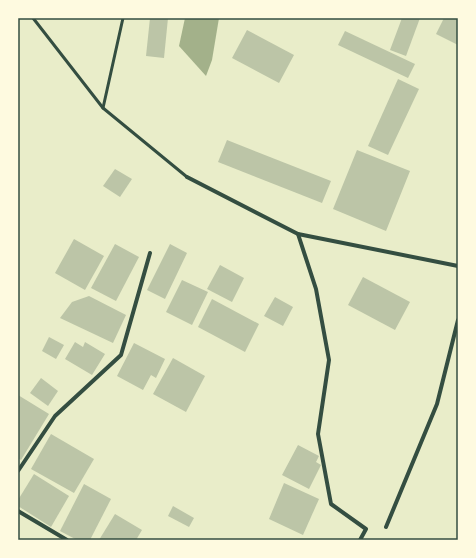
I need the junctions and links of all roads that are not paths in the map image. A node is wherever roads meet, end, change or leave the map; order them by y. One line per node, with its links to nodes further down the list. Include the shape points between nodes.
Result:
1 (33, 18): 3 (lane)
2 (123, 18): 3 (lane)
3 (103, 108): 4 (lane)
4 (188, 177): 5 (street)
5 (298, 234): 7 (street); 13 (street, via 316,289 329,360 318,434 330,504 366,529)
6 (150, 253): 9 (street, via 121,355 55,416)
7 (458, 266)
8 (458, 320): 11 (street, via 437,404)
9 (18, 471)
10 (18, 511): 12 (street)
11 (386, 527)
12 (67, 540)
13 (360, 540)

